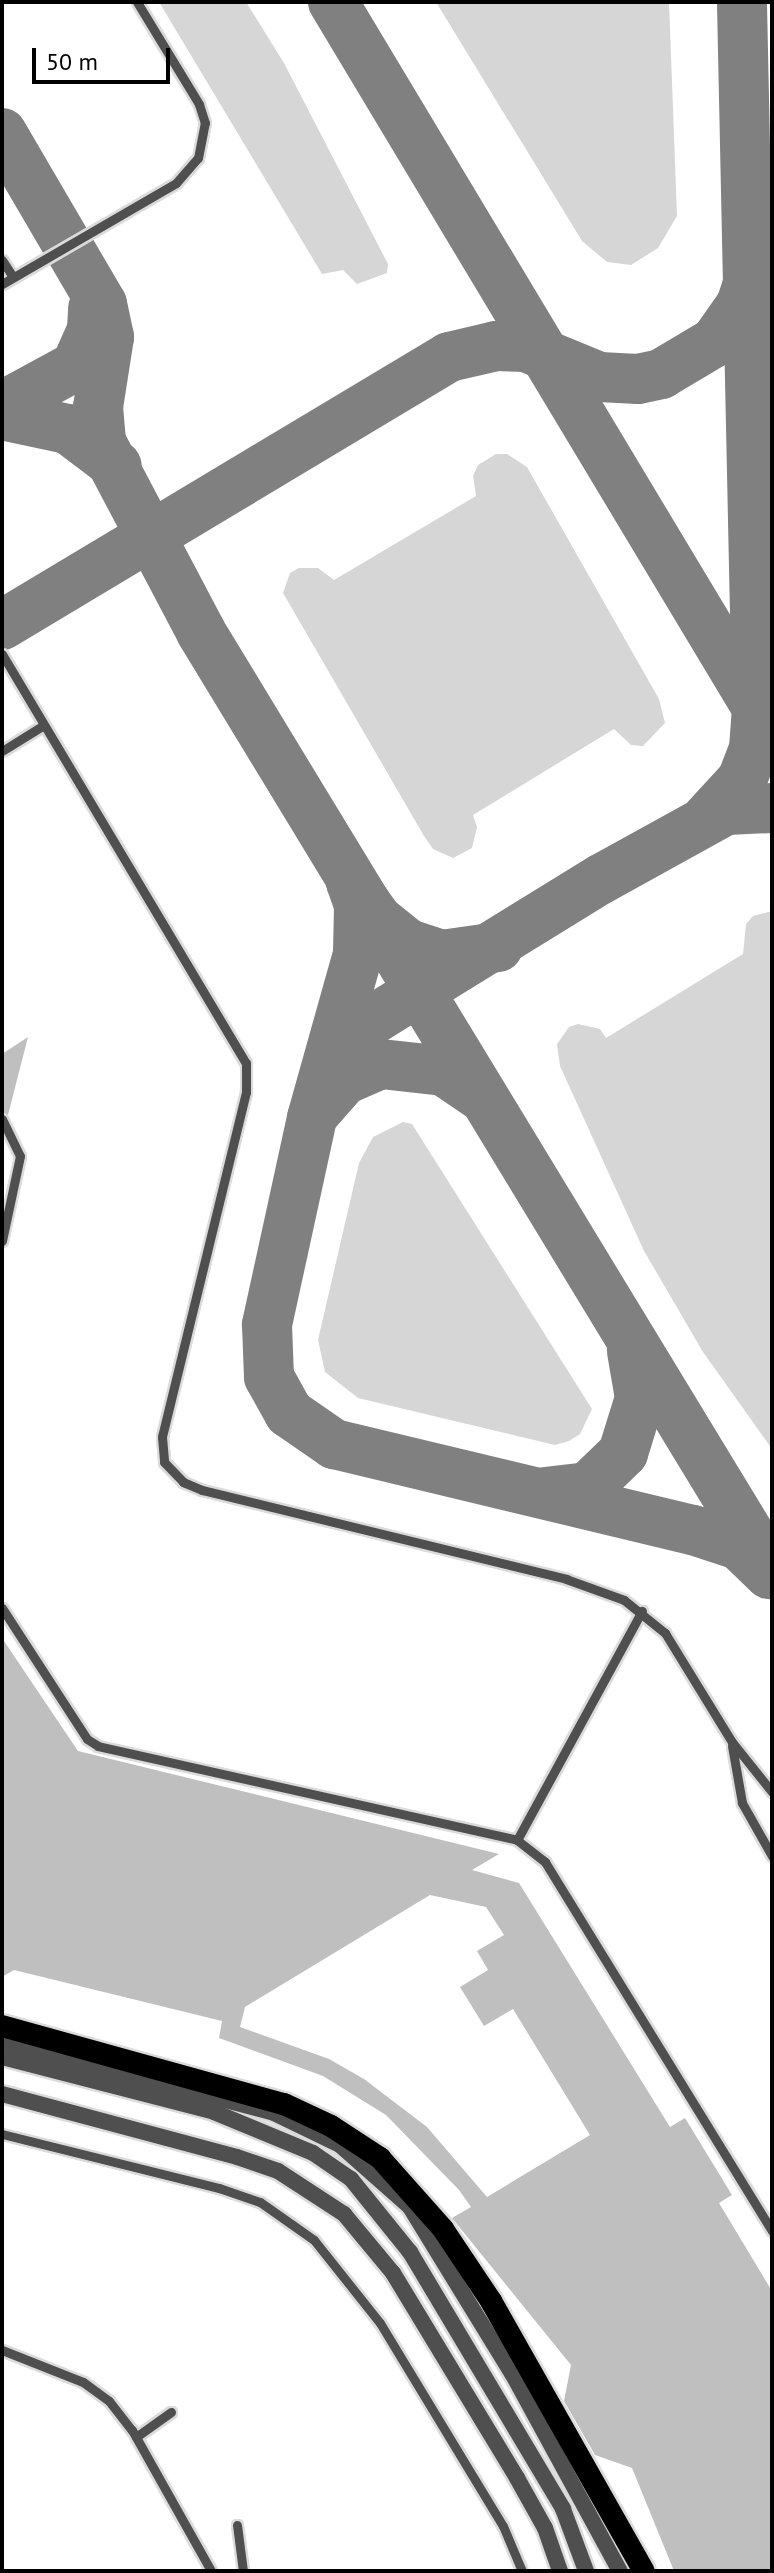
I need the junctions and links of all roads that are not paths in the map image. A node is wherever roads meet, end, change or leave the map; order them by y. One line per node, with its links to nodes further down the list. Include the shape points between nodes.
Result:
1 (137, 2): 3 (lane, via 199,104 205,123 198,158 176,183)
2 (2, 260): 3 (lane)
3 (13, 277): 4 (lane)
4 (2, 284)
5 (2, 654): 6 (lane)
6 (44, 725): 7 (lane); 11 (lane, via 246,1063 246,1092 162,1437 164,1462 183,1482 202,1490 566,1579)
7 (2, 751)
8 (2, 1119): 9 (lane, via 20,1156)
9 (2, 1241)
10 (2, 1608): 14 (lane, via 87,1739 98,1746)
11 (642, 1611): 12 (lane, via 677,1648); 14 (lane)
12 (732, 1742): 13 (lane); 15 (lane, via 742,1803)
13 (772, 1792)
14 (517, 1840): 21 (lane, via 545,1862)
15 (772, 1856)
16 (2, 2026): 32 (highway, via 284,2104 380,2158 443,2229 491,2301)
17 (2, 2041): 31 (street, via 274,2113 340,2145 410,2207 528,2402)
18 (2, 2057): 30 (street, via 214,2112 313,2153 351,2179 410,2252 563,2509)
19 (2, 2094): 29 (street, via 264,2166 313,2190 344,2214 393,2273 517,2478 545,2528)
20 (2, 2134): 28 (lane, via 219,2188 260,2202 314,2240 380,2323 503,2526)
21 (772, 2231)
22 (2, 2350): 24 (lane, via 83,2382 109,2401)
23 (171, 2412): 24 (lane)
24 (136, 2437): 26 (lane)
25 (237, 2525): 27 (lane)
26 (211, 2571)
27 (243, 2571)
28 (522, 2571)
29 (560, 2571)
30 (586, 2571)
31 (620, 2571)
32 (644, 2571)

